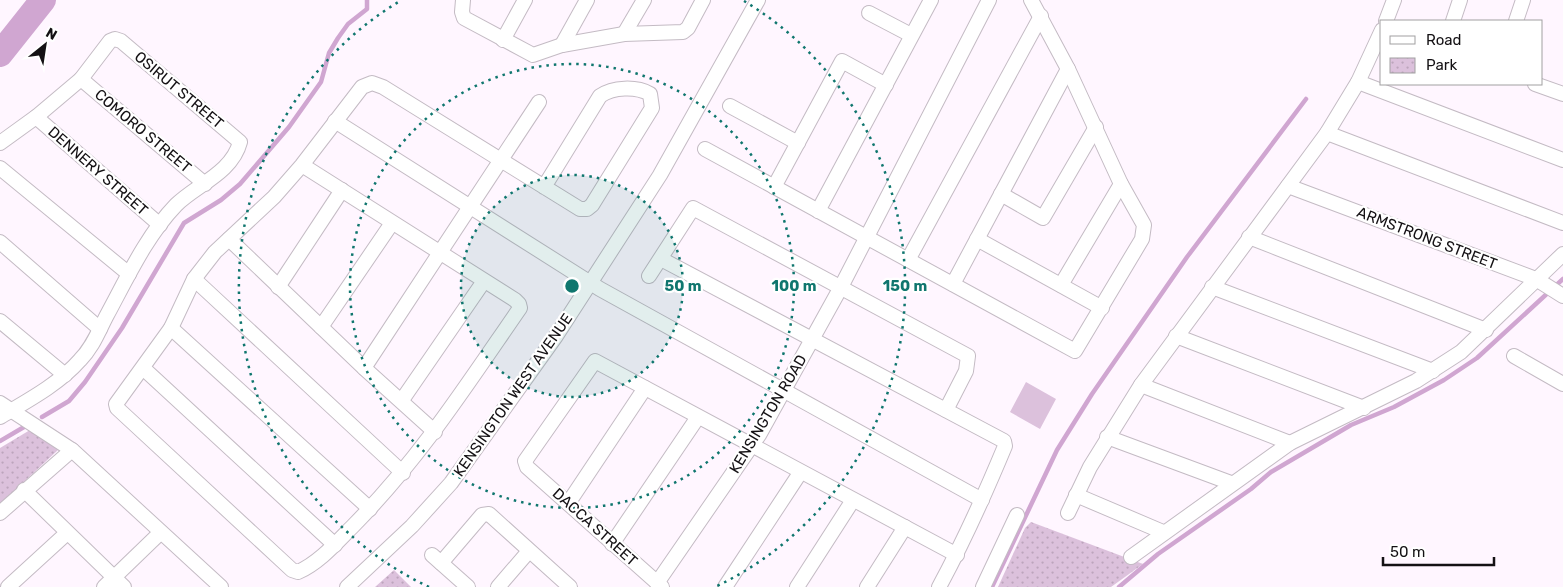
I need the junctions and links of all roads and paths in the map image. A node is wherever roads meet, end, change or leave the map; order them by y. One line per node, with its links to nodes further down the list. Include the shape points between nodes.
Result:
1 (463, 0): 21 (street, via 464,18)
2 (525, 0): 21 (street)
3 (587, 0): 22 (street)
4 (644, 0): 18 (street)
5 (703, 0): 18 (street, via 683,32)
6 (758, 0): 68 (street, KENSINGTON WEST AVENUE, via 660,175)
7 (931, 0): 20 (street)
8 (989, 0): 54 (street, KENSINGTON ROAD)
9 (1032, 0): 14 (street)
10 (1394, 0): 15 (street)
11 (1460, 0): 16 (street)
12 (1523, 0): 17 (street)
13 (869, 12): 20 (street)
14 (1041, 16): 23 (street); 62 (street)
15 (1386, 20)
16 (1453, 20)
17 (1516, 20)
18 (624, 34): 22 (street)
19 (1380, 34): 25 (street)
20 (911, 35): 26 (street)
21 (503, 40): 22 (street, via 533,55)
22 (562, 45)
23 (1068, 69): 33 (street); 48 (street)
24 (81, 79): 31 (street); 42 (street, COMORO STREET); 42 (street, OSIRUT STREET, via 110,41 121,41 228,130 240,142 238,148)
25 (1358, 82): 34 (street); 39 (street)
26 (886, 85): 35 (street, via 842,60); 50 (street)
27 (1539, 85): 28 (street)
28 (1563, 94)
29 (539, 102): 38 (street)
30 (730, 106): 35 (street)
31 (36, 117): 36 (street); 53 (street, DENNERY STREET)
32 (335, 121): 38 (street, via 362,87 372,82); 40 (street); 49 (street)
33 (1096, 127): 43 (street); 48 (street, via 1044,218)
34 (1328, 133): 44 (street); 52 (street)
35 (798, 142): 46 (street)
36 (0, 143)
37 (705, 149): 46 (street)
38 (500, 160): 45 (street); 49 (street)
39 (1563, 160)
40 (302, 165): 47 (street); 56 (street, via 274,197)
41 (0, 168): 63 (street)
42 (205, 184): 53 (street, via 177,204)
43 (1121, 184): 70 (street); 75 (street, via 1144,225 1145,233)
44 (1288, 186): 55 (street); 67 (street, ARMSTRONG STREET)
45 (544, 187): 45 (street, via 600,96 616,88 650,94 652,108 592,205 580,209)
46 (774, 187): 50 (street)
47 (342, 190): 51 (street); 71 (street)
48 (1001, 194): 57 (street)
49 (471, 207): 59 (street); 68 (street)
50 (818, 210): 54 (street)
51 (392, 222): 59 (street); 77 (street)
52 (1563, 223)
53 (160, 225): 63 (street)
54 (867, 237): 62 (street); 72 (street, KENSINGTON ROAD)
55 (1249, 237): 73 (street); 80 (street)
56 (229, 239): 65 (street); 71 (street)
57 (976, 239): 69 (street); 70 (street)
58 (0, 242): 79 (street)
59 (440, 254): 66 (street); 85 (street)
60 (1563, 254): 67 (street)
61 (661, 258): 64 (street); 72 (street, via 693,208); 82 (street)
62 (908, 260): 69 (street)
63 (129, 274): 79 (street)
64 (649, 276)
65 (194, 279): 78 (street); 103 (street)
66 (484, 281): 92 (street); 98 (street, via 515,300 520,308)
67 (1541, 282): 74 (street, ARMSTRONG STREET); 80 (street)
68 (590, 283): 91 (street); 128 (street, KENSINGTON WEST AVENUE, via 451,482 412,526)
69 (953, 284): 75 (street, via 1075,351)
70 (1061, 285): 75 (street)
71 (278, 287): 77 (street)
72 (841, 287): 82 (street, KENSINGTON ROAD); 95 (street, via 968,356 966,371)
73 (1212, 287): 81 (street); 86 (street)
74 (1562, 295)
75 (1102, 308)
76 (0, 321): 87 (street)
77 (321, 327): 85 (street)
78 (171, 328): 84 (street); 111 (street)
79 (100, 329): 87 (street, via 82,359)
80 (1486, 330): 86 (street)
81 (1176, 336): 89 (street); 94 (street)
82 (813, 339): 91 (street, KENSINGTON ROAD); 95 (street)
83 (1514, 356): 88 (street)
84 (143, 368): 120 (street); 120 (street, via 116,404 118,411 292,570 304,570)
85 (364, 368): 92 (street)
86 (1433, 371): 94 (street)
87 (65, 375): 93 (street)
88 (1563, 384)
89 (1141, 385): 99 (street); 100 (street)
90 (645, 388): 97 (street); 110 (street); 110 (street, DACCA STREET, via 595,361 527,455 527,467)
91 (784, 390): 101 (street, KENSINGTON ROAD); 109 (street)
92 (402, 400): 98 (street)
93 (6, 407): 96 (street); 102 (street)
94 (1364, 408): 100 (street)
95 (946, 410): 109 (street, via 1004,441 1005,446)
96 (0, 417)
97 (698, 417): 101 (street); 119 (street)
98 (435, 432): 103 (street)
99 (1107, 437): 105 (street); 107 (street)
100 (1290, 443): 105 (street)
101 (752, 447): 104 (street); 125 (street, KENSINGTON ROAD)
102 (72, 450): 106 (street); 118 (street)
103 (403, 473): 111 (street)
104 (800, 473): 108 (street); 132 (street)
105 (1231, 483): 116 (street)
106 (24, 490): 112 (street); 117 (street)
107 (1076, 495): 113 (street); 116 (street)
108 (854, 500): 115 (street); 133 (street)
109 (982, 500): 122 (street)
110 (569, 502): 119 (street, DACCA STREET)
111 (370, 509): 120 (street)
112 (0, 513)
113 (1068, 513)
114 (1017, 515): 136 (street)
115 (905, 527): 122 (street); 134 (street)
116 (1163, 532): 123 (street)
117 (67, 533): 124 (street); 126 (street)
118 (160, 533): 124 (street); 127 (street)
119 (612, 544): 125 (street, DACCA STREET)
120 (335, 545)
121 (529, 551): 129 (street, via 489,514 482,515 437,559); 130 (street); 131 (street)
122 (957, 555): 135 (street)
123 (1131, 556)
124 (114, 584)
125 (659, 585)
126 (8, 587)
127 (221, 587)
128 (347, 587)
129 (468, 587)
130 (498, 587)
131 (570, 587)
132 (726, 587)
133 (797, 587)
134 (867, 587)
135 (939, 587)
136 (983, 587)

